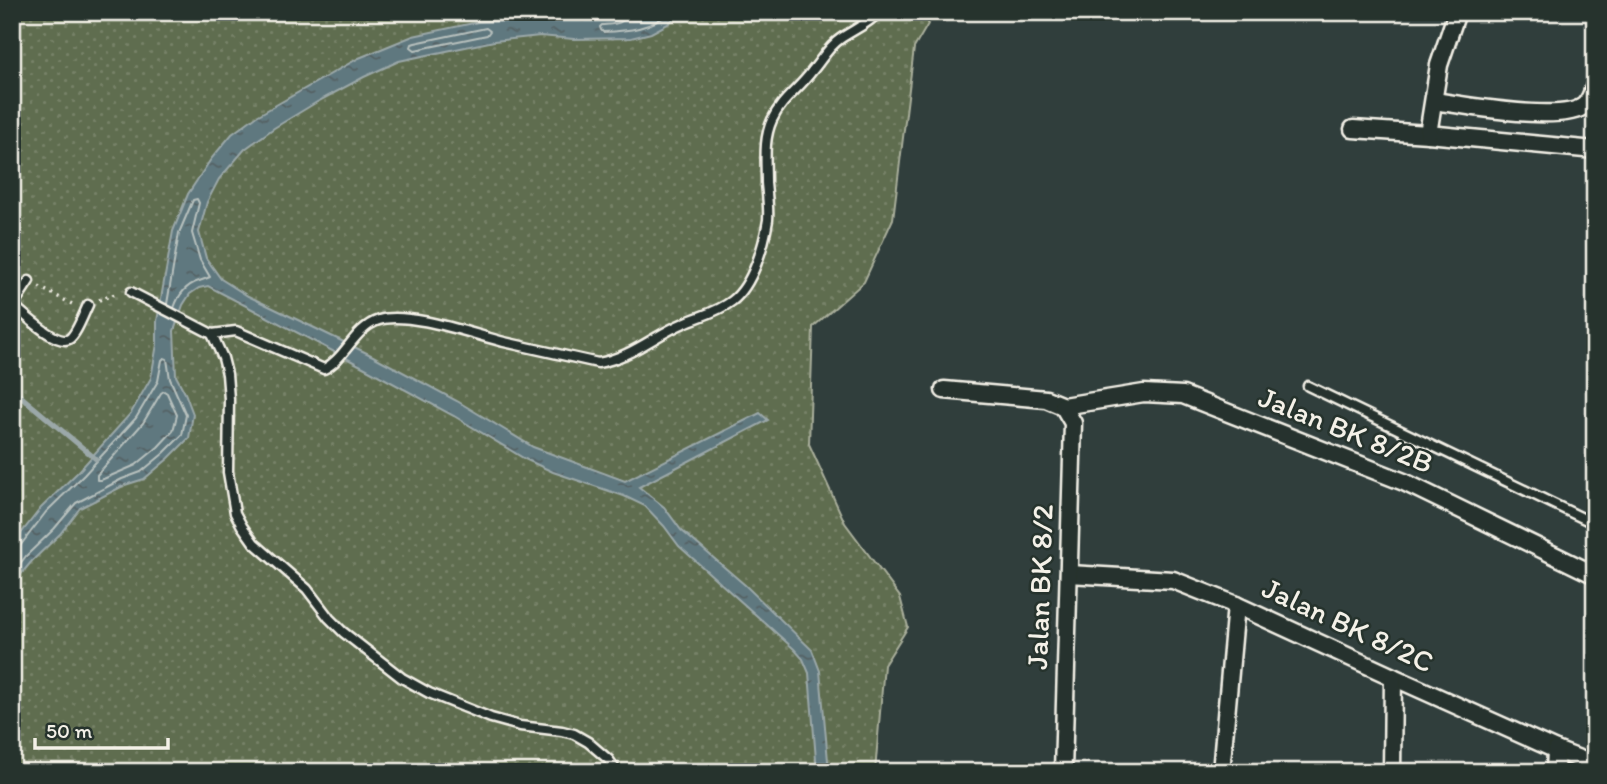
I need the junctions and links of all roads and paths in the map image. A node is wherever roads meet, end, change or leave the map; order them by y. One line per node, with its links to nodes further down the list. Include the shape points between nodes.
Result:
1 (879, 12): 13 (lane, via 838,40 779,106 766,136 768,219 748,284 732,301 612,361 598,363 410,318 394,317 368,325 324,369 236,331)
2 (1457, 12): 4 (street, via 1439,65)
3 (1595, 85): 4 (street, via 1585,105 1558,114)
4 (1434, 101): 6 (street)
5 (1353, 129): 6 (street)
6 (1428, 134): 7 (street)
7 (1595, 150)
8 (12, 272): 9 (path)
9 (29, 281): 11 (path, via 76,306); 12 (lane)
10 (131, 292): 11 (path); 13 (lane)
11 (88, 305): 12 (lane, via 73,335 61,341)
12 (13, 306)
13 (212, 334): 24 (lane, via 227,374 228,472 235,513 254,543 307,589 343,632 402,678 491,718 574,734 609,760)
14 (1308, 386): 17 (lane)
15 (944, 390): 16 (street, via 1046,399)
16 (1063, 407): 18 (street, Jalan BK 8/2, via 1073,423); 19 (street, Jalan BK 8/2B, via 1144,393 1183,395 1404,482)
17 (1595, 524)
18 (1069, 575): 20 (street, Jalan BK 8/2C, via 1173,580); 25 (street, Jalan BK 8/2)
19 (1595, 575)
20 (1236, 605): 21 (street, Jalan BK 8/2C); 26 (street)
21 (1393, 677): 22 (street, Jalan BK 8/2C); 27 (street)
22 (1556, 750): 23 (street, Jalan BK 8/2C); 28 (street)
23 (1595, 765)
24 (617, 772)
25 (1063, 772)
26 (1222, 772)
27 (1392, 772)
28 (1555, 772)

